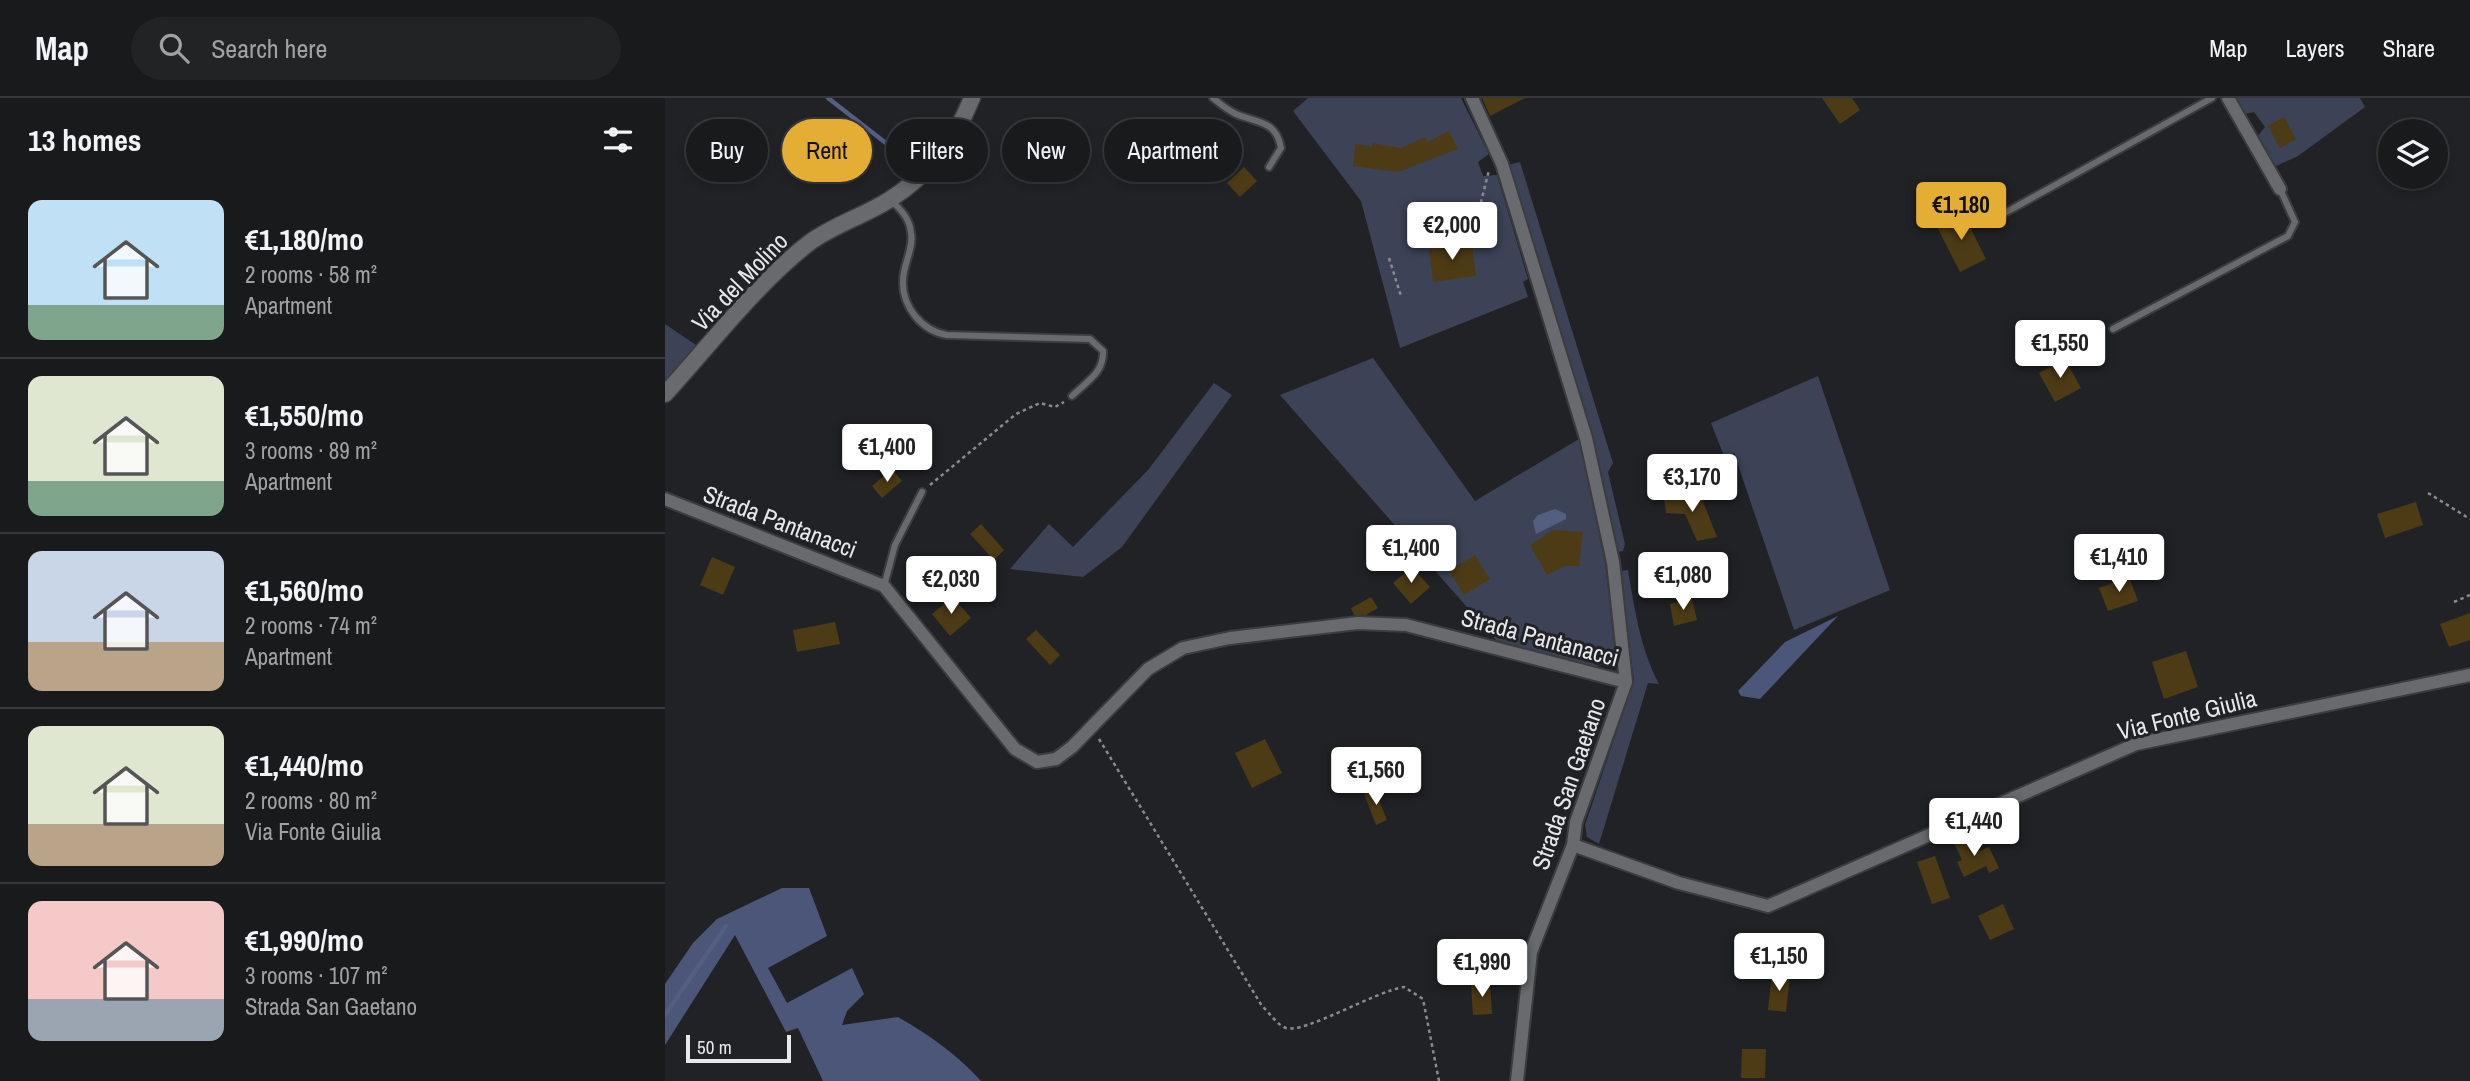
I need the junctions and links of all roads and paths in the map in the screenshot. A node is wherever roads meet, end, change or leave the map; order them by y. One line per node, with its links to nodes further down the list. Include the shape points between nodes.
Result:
1 (972, 98): 9 (street, Via del Molino, via 953,138 932,164)
2 (1213, 98): 7 (lane, via 1274,130 1281,148)
3 (1472, 98): 25 (street, Strada San Gaetano, via 1502,164 1586,438 1612,562)
4 (2212, 98): 10 (lane)
5 (2228, 98): 8 (street)
6 (1489, 166): 11 (path, via 1479,210)
7 (1269, 167)
8 (2280, 189): 14 (lane, via 2295,222 2288,236)
9 (890, 199): 15 (street, Via del Molino, via 811,241); 16 (lane, via 903,212 912,233 903,282 915,316 934,333 947,335 1090,339 1103,351 1103,362)
10 (2003, 214)
11 (1471, 221)
12 (1389, 258): 13 (path)
13 (1401, 296)
14 (2113, 329)
15 (665, 394)
16 (1072, 396): 17 (path, via 1055,407 1040,403 1016,414)
17 (922, 492): 21 (lane, via 895,545)
18 (2428, 492): 20 (path)
19 (665, 499): 21 (street, Strada Pantanacci)
20 (2470, 519)
21 (884, 586): 26 (street, Strada Pantanacci, via 1025,757 1037,762 1056,759)
22 (2470, 595): 23 (path)
23 (2454, 602)
24 (2470, 675): 27 (street, Via Fonte Giulia, via 2137,744 1768,906 1679,883)
25 (1626, 682): 26 (street, Strada Pantanacci, via 1406,625 1358,623 1183,648 1148,669); 27 (street, Strada San Gaetano, via 1576,822)
26 (1092, 727): 28 (path, via 1262,1006 1283,1028 1297,1029 1404,987 1423,999)
27 (1573, 845): 29 (street, Strada San Gaetano, via 1531,952)
28 (1439, 1081)
29 (1517, 1081)

